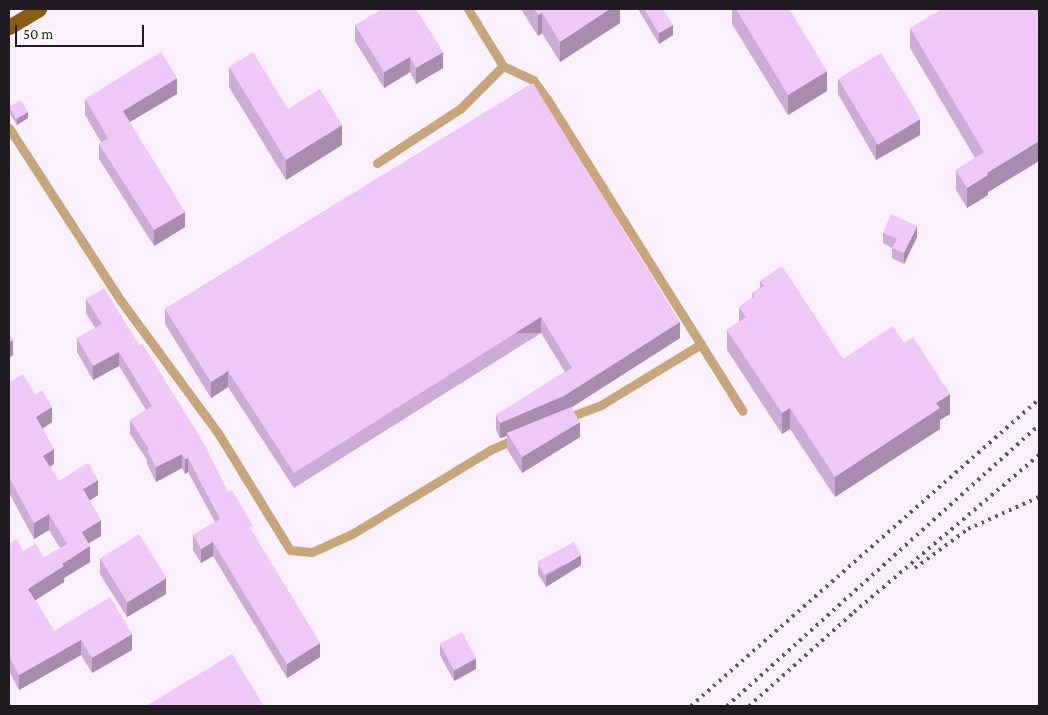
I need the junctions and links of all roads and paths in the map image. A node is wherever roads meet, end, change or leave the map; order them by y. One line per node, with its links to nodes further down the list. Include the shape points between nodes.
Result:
1 (39, 9): 3 (highway)
2 (468, 9): 4 (lane)
3 (9, 27)
4 (503, 66): 6 (lane, via 461,108); 7 (lane, via 533,80 548,98)
5 (9, 128): 10 (lane, via 121,301 218,433 290,550 312,552 352,534 490,450)
6 (377, 163)
7 (701, 344): 8 (lane); 9 (lane, via 601,405)
8 (742, 411)
9 (560, 421)
10 (526, 433)

